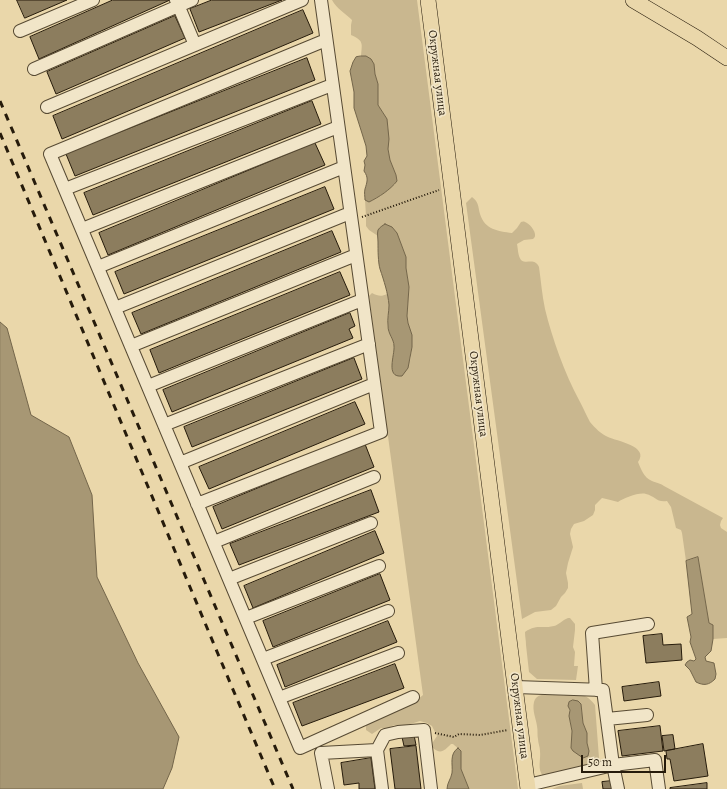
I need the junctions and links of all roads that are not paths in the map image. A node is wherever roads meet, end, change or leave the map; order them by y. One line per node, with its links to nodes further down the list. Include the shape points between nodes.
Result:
1 (93, 0): 8 (lane)
2 (192, 0): 7 (lane)
3 (302, 0): 10 (lane)
4 (321, 0): 9 (lane)
5 (428, 0): 41 (main road, Окружная улица)
6 (633, 0): 11 (main road)
7 (177, 3): 10 (lane); 12 (lane)
8 (20, 31)
9 (326, 40): 13 (lane); 17 (lane, via 50,154)
10 (195, 45): 14 (lane)
11 (727, 58)
12 (34, 69)
13 (332, 85): 15 (lane); 17 (lane)
14 (47, 107)
15 (338, 127): 16 (lane); 19 (lane)
16 (344, 168): 18 (lane); 21 (lane)
17 (65, 189): 19 (lane)
18 (351, 217): 20 (lane); 23 (lane)
19 (82, 229): 21 (lane)
20 (356, 255): 22 (lane); 25 (lane)
21 (98, 267): 23 (lane)
22 (362, 300): 24 (lane); 27 (lane)
23 (115, 308): 25 (lane)
24 (368, 344): 26 (lane); 28 (lane)
25 (131, 346): 27 (lane)
26 (374, 384): 29 (lane); 31 (lane, via 381,432)
27 (148, 386): 28 (lane)
28 (164, 425): 29 (lane)
29 (180, 463): 31 (lane)
30 (374, 477): 33 (lane)
31 (198, 504): 33 (lane)
32 (371, 523): 35 (lane)
33 (214, 542): 35 (lane)
34 (379, 566): 37 (lane)
35 (229, 579): 37 (lane)
36 (388, 611): 40 (lane)
37 (246, 618): 40 (lane)
38 (648, 624): 42 (lane, via 592,633)
39 (398, 653): 44 (lane)
40 (263, 660): 44 (lane)
41 (516, 687): 42 (lane); 49 (main road, Окружная улица)
42 (596, 690): 46 (lane, via 603,690)
43 (413, 697): 44 (lane, via 300,748)
44 (280, 698)
45 (647, 715): 46 (lane)
46 (607, 719): 48 (lane)
47 (376, 750): 50 (lane, via 322,753); 51 (lane); 52 (lane, via 385,735 424,730)
48 (613, 766): 49 (lane); 53 (lane); 54 (lane, via 655,760)
49 (528, 787)
50 (328, 789)
51 (382, 789)
52 (431, 789)
53 (618, 789)
54 (659, 789)

